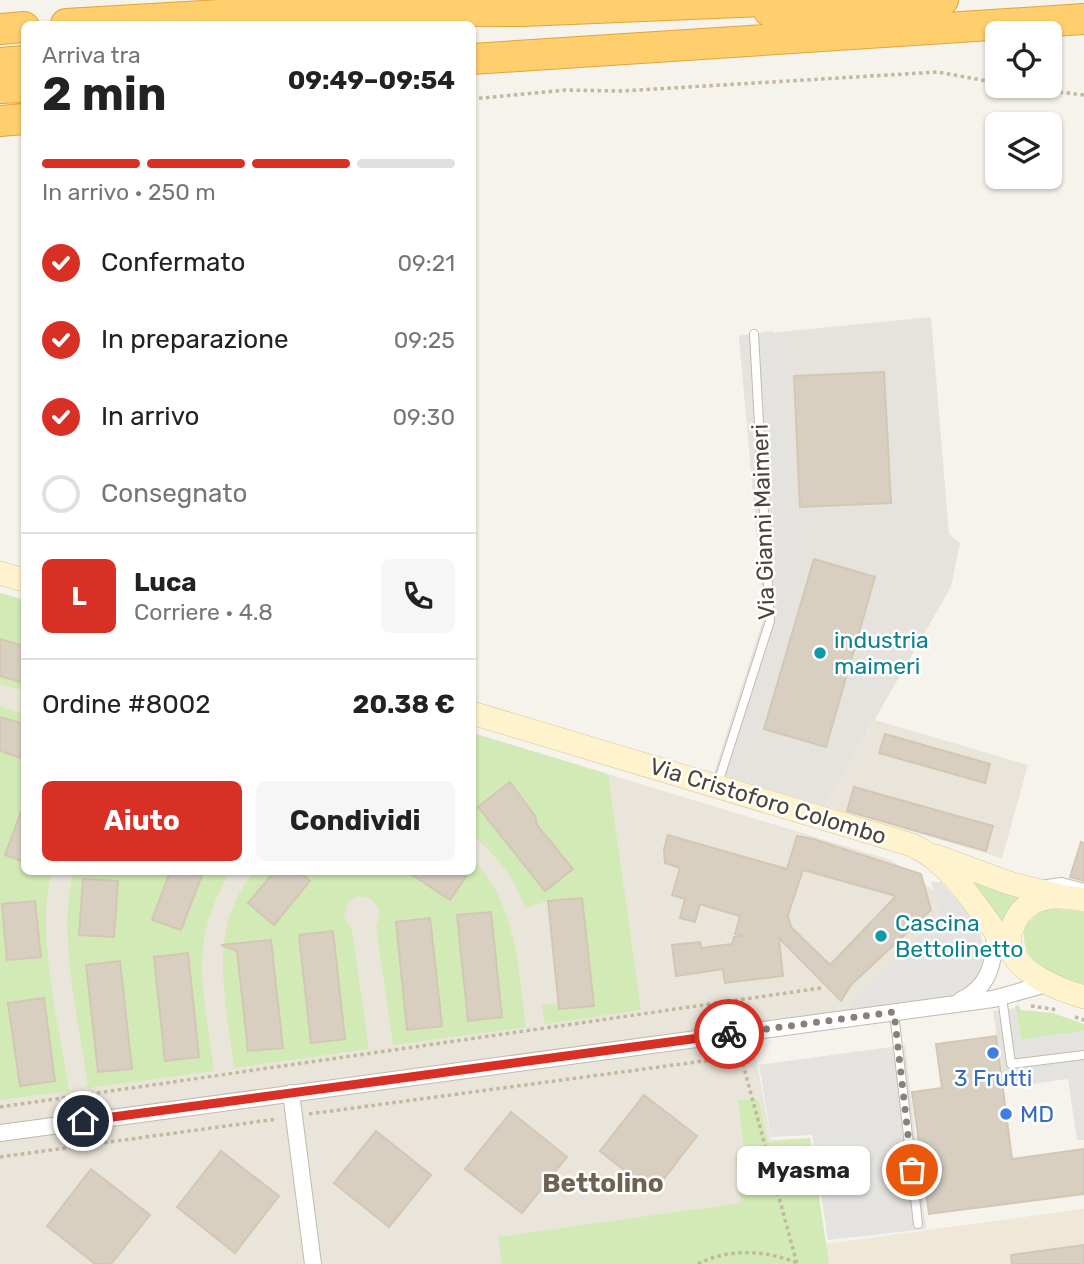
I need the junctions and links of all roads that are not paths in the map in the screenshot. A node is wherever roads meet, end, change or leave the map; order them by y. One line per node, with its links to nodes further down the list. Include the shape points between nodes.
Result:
1 (791, 0): 4 (highway, via 523,11 306,10)
2 (943, 0): 10 (highway)
3 (1084, 19): 5 (highway)
4 (117, 21)
5 (1052, 21)
6 (985, 25): 11 (highway)
7 (21, 27): 8 (highway)
8 (0, 29)
9 (985, 29): 14 (highway, via 851,48 626,61)
10 (476, 30)
11 (476, 59)
12 (21, 61): 13 (highway)
13 (0, 63)
14 (476, 78)
15 (21, 87): 16 (highway)
16 (0, 88)
17 (21, 119): 18 (highway)
18 (0, 121)
19 (754, 334): 23 (lane, Via Gianni Maimeri, via 770,621)
20 (0, 573): 21 (main road)
21 (21, 579)
22 (476, 714): 23 (main road, Via Cristoforo Colombo)
23 (717, 786): 24 (main road, Via Cristoforo Colombo)
24 (927, 852): 25 (main road); 29 (main road, Via Cristoforo Colombo, via 956,880)
25 (1023, 887): 26 (lane, via 1062,882); 27 (main road)
26 (1084, 888)
27 (1060, 895): 28 (main road); 29 (main road, via 1031,903 1015,920)
28 (1084, 900)
29 (1004, 946): 30 (main road, Via Cristoforo Colombo); 33 (street, via 978,990)
30 (1050, 983): 31 (street); 32 (main road, Via Cristoforo Colombo)
31 (1002, 997): 33 (street); 35 (lane, via 1011,1063)
32 (1084, 997)
33 (954, 1004): 34 (street)
34 (894, 1012): 36 (street); 38 (lane)
35 (1084, 1055)
36 (291, 1093): 37 (street); 39 (street)
37 (0, 1133)
38 (918, 1224)
39 (313, 1264)

